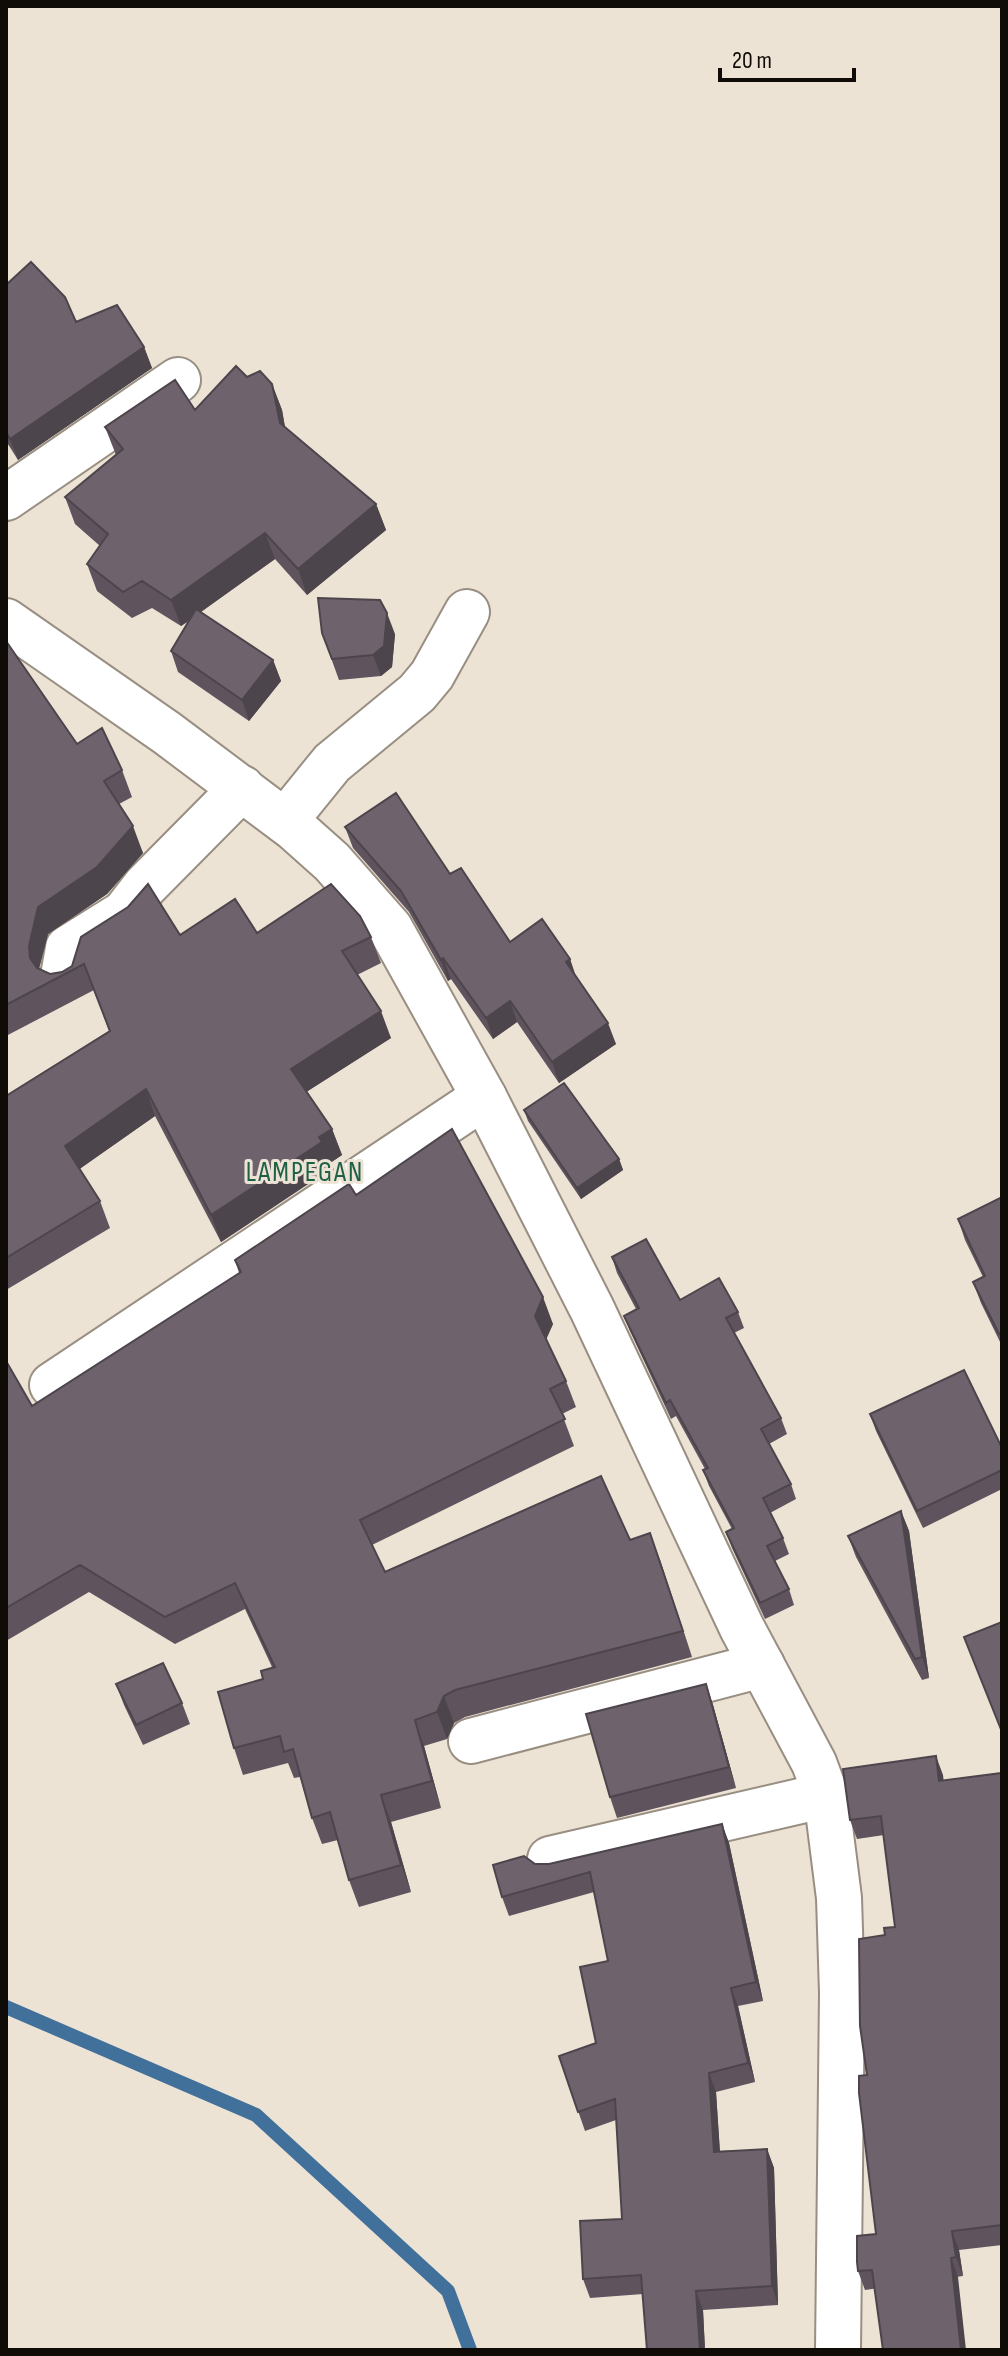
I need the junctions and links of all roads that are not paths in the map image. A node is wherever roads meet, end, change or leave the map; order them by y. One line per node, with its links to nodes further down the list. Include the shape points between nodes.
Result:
1 (178, 380): 2 (main road)
2 (6, 498)
3 (467, 612): 6 (main road, via 417,693 332,763)
4 (11, 633): 5 (main road)
5 (242, 788): 6 (main road); 7 (main road, via 124,913 68,948)
6 (285, 821): 8 (main road, via 332,862 390,928)
7 (63, 976)
8 (484, 1097): 9 (main road); 10 (main road)
9 (52, 1385)
10 (762, 1665): 11 (main road); 12 (main road)
11 (471, 1741)
12 (826, 1795): 13 (main road); 14 (main road, via 839,1898 842,1993)
13 (550, 1859)
14 (838, 2350)

